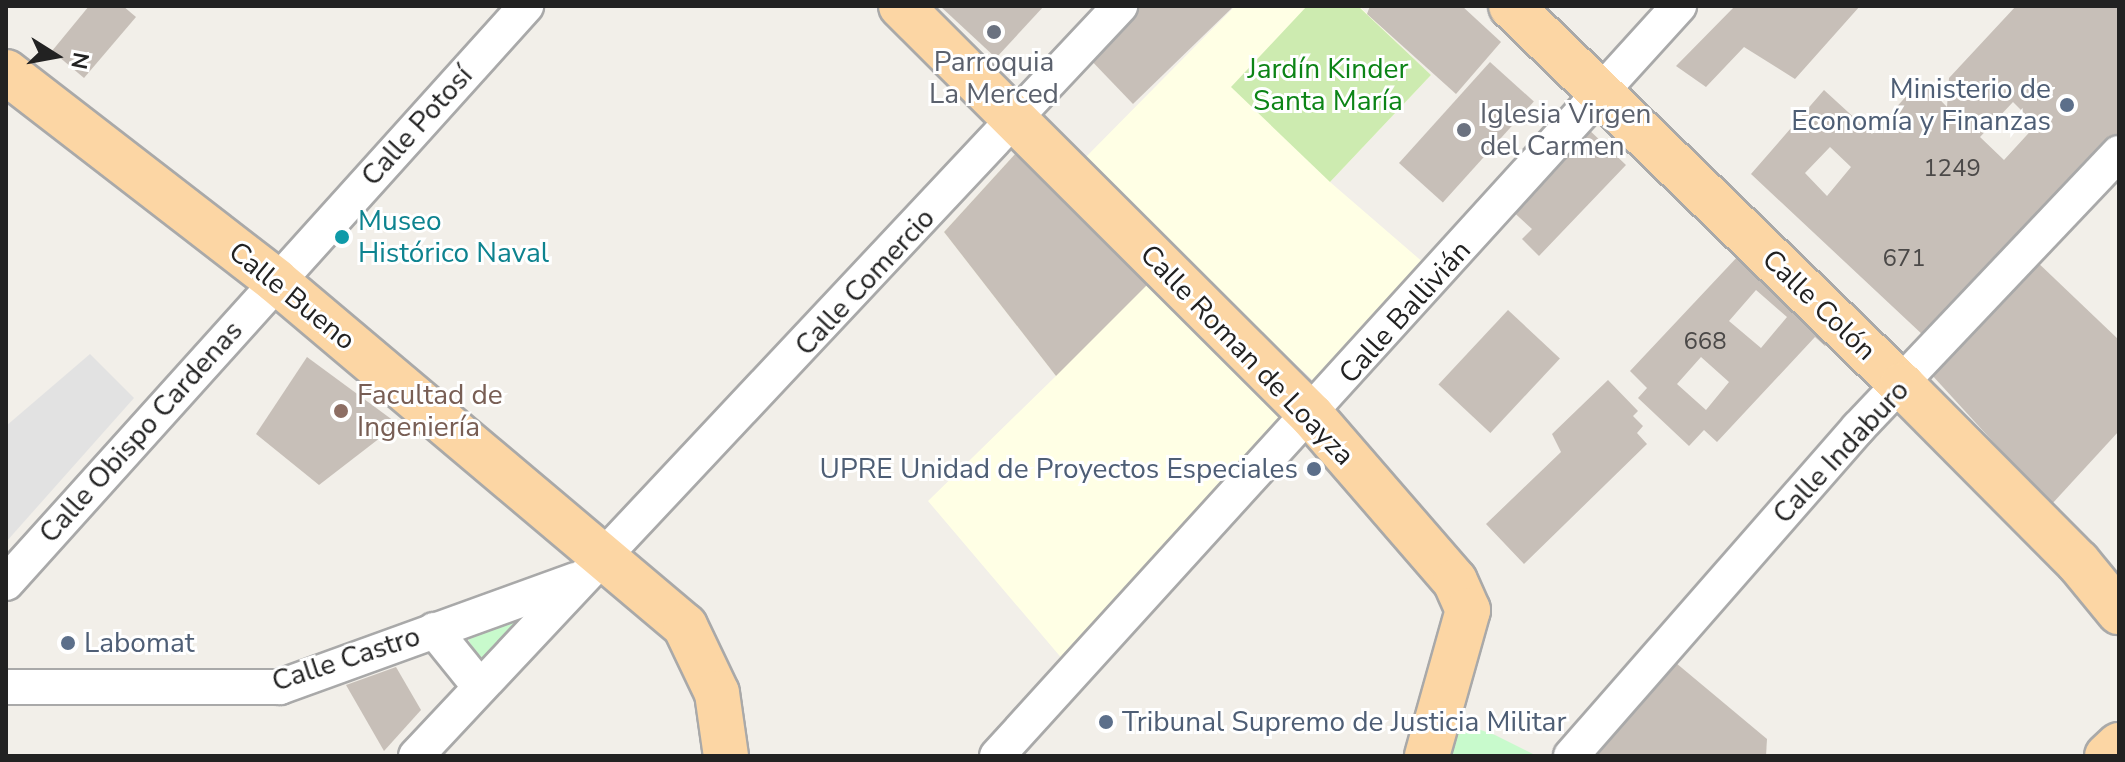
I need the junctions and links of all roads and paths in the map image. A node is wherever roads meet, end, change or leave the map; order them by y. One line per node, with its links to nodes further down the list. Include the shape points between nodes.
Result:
1 (526, 6): 10 (street, Calle Potosí)
2 (901, 6): 8 (main road, Calle Roman de Loayza)
3 (1120, 6): 8 (street, Calle Comercio)
4 (1511, 6): 7 (main road, Calle Colón)
5 (1679, 6): 7 (street, Calle Ballivián)
6 (6, 72): 10 (main road, Calle Bueno)
7 (1600, 94): 11 (main road, Calle Colón); 12 (street, Calle Ballivián)
8 (1017, 121): 12 (main road, Calle Roman de Loayza); 13 (street, Calle Comercio)
9 (2119, 153): 11 (street, Calle Indaburo)
10 (276, 281): 13 (main road, Calle Bueno); 14 (street, Calle Obispo Cardenas)
11 (1902, 385): 15 (main road, Calle Colón, via 2078,562); 24 (street, Calle Indaburo)
12 (1312, 416): 22 (street, Calle Ballivián); 23 (main road, Calle Roman de Loayza, via 1455,581 1468,610)
13 (592, 566): 16 (street, Calle Castro); 18 (street, Calle Comercio); 21 (main road, Calle Bueno, via 691,636 717,693)
14 (6, 583)
15 (2119, 612)
16 (434, 630): 17 (street, Calle Castro, via 280,687); 18 (street)
17 (6, 687)
18 (480, 687): 20 (street, Calle Comercio)
19 (2119, 745): 25 (main road)
20 (416, 756)
21 (726, 756)
22 (997, 756)
23 (1427, 756)
24 (1571, 756)
25 (2107, 756)

